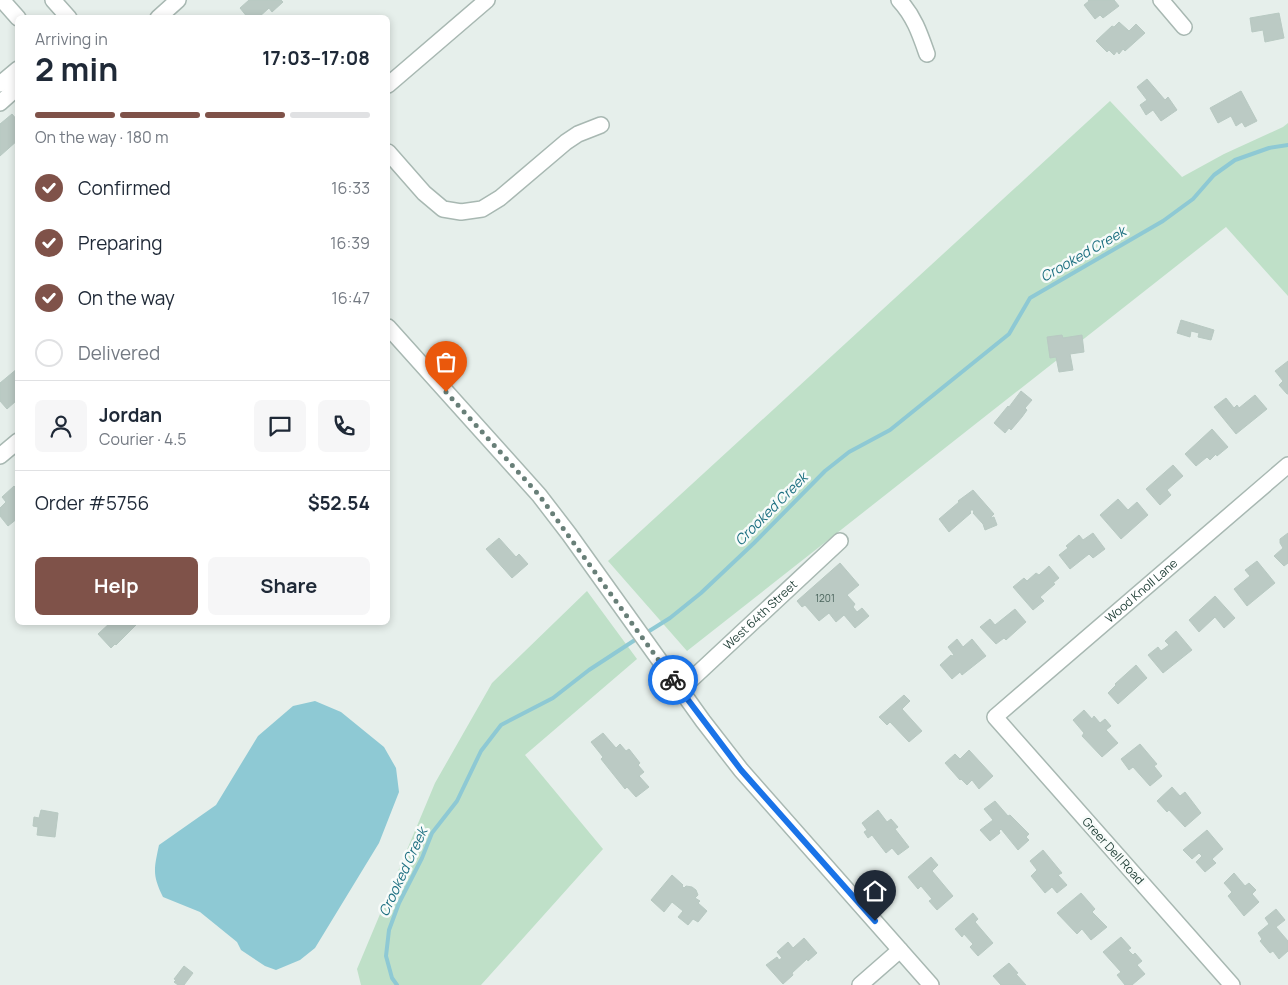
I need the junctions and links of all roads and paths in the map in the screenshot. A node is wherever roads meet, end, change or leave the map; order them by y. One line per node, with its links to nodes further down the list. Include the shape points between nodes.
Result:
1 (2, 0): 7 (street)
2 (53, 0): 8 (street)
3 (178, 0): 9 (street)
4 (487, 0): 13 (street)
5 (899, 0): 11 (street, via 917,26)
6 (1161, 0): 10 (street)
7 (15, 15)
8 (66, 15)
9 (161, 15)
10 (1184, 27)
11 (927, 54)
12 (15, 72): 14 (street)
13 (390, 83)
14 (0, 84)
15 (15, 90): 16 (street)
16 (0, 103)
17 (601, 125): 18 (street, via 566,142 500,198 482,209 461,212 443,209 424,193)
18 (390, 154)
19 (390, 329): 24 (street, via 539,495)
20 (15, 444): 21 (street)
21 (0, 456)
22 (1288, 465): 25 (street, Wood Knoll Lane)
23 (840, 541): 24 (street, West 64th Street)
24 (680, 690): 26 (street, via 741,770)
25 (995, 717): 29 (street, Greer Dell Road)
26 (900, 950): 27 (street); 28 (street)
27 (860, 985)
28 (931, 985)
29 (1232, 985)

